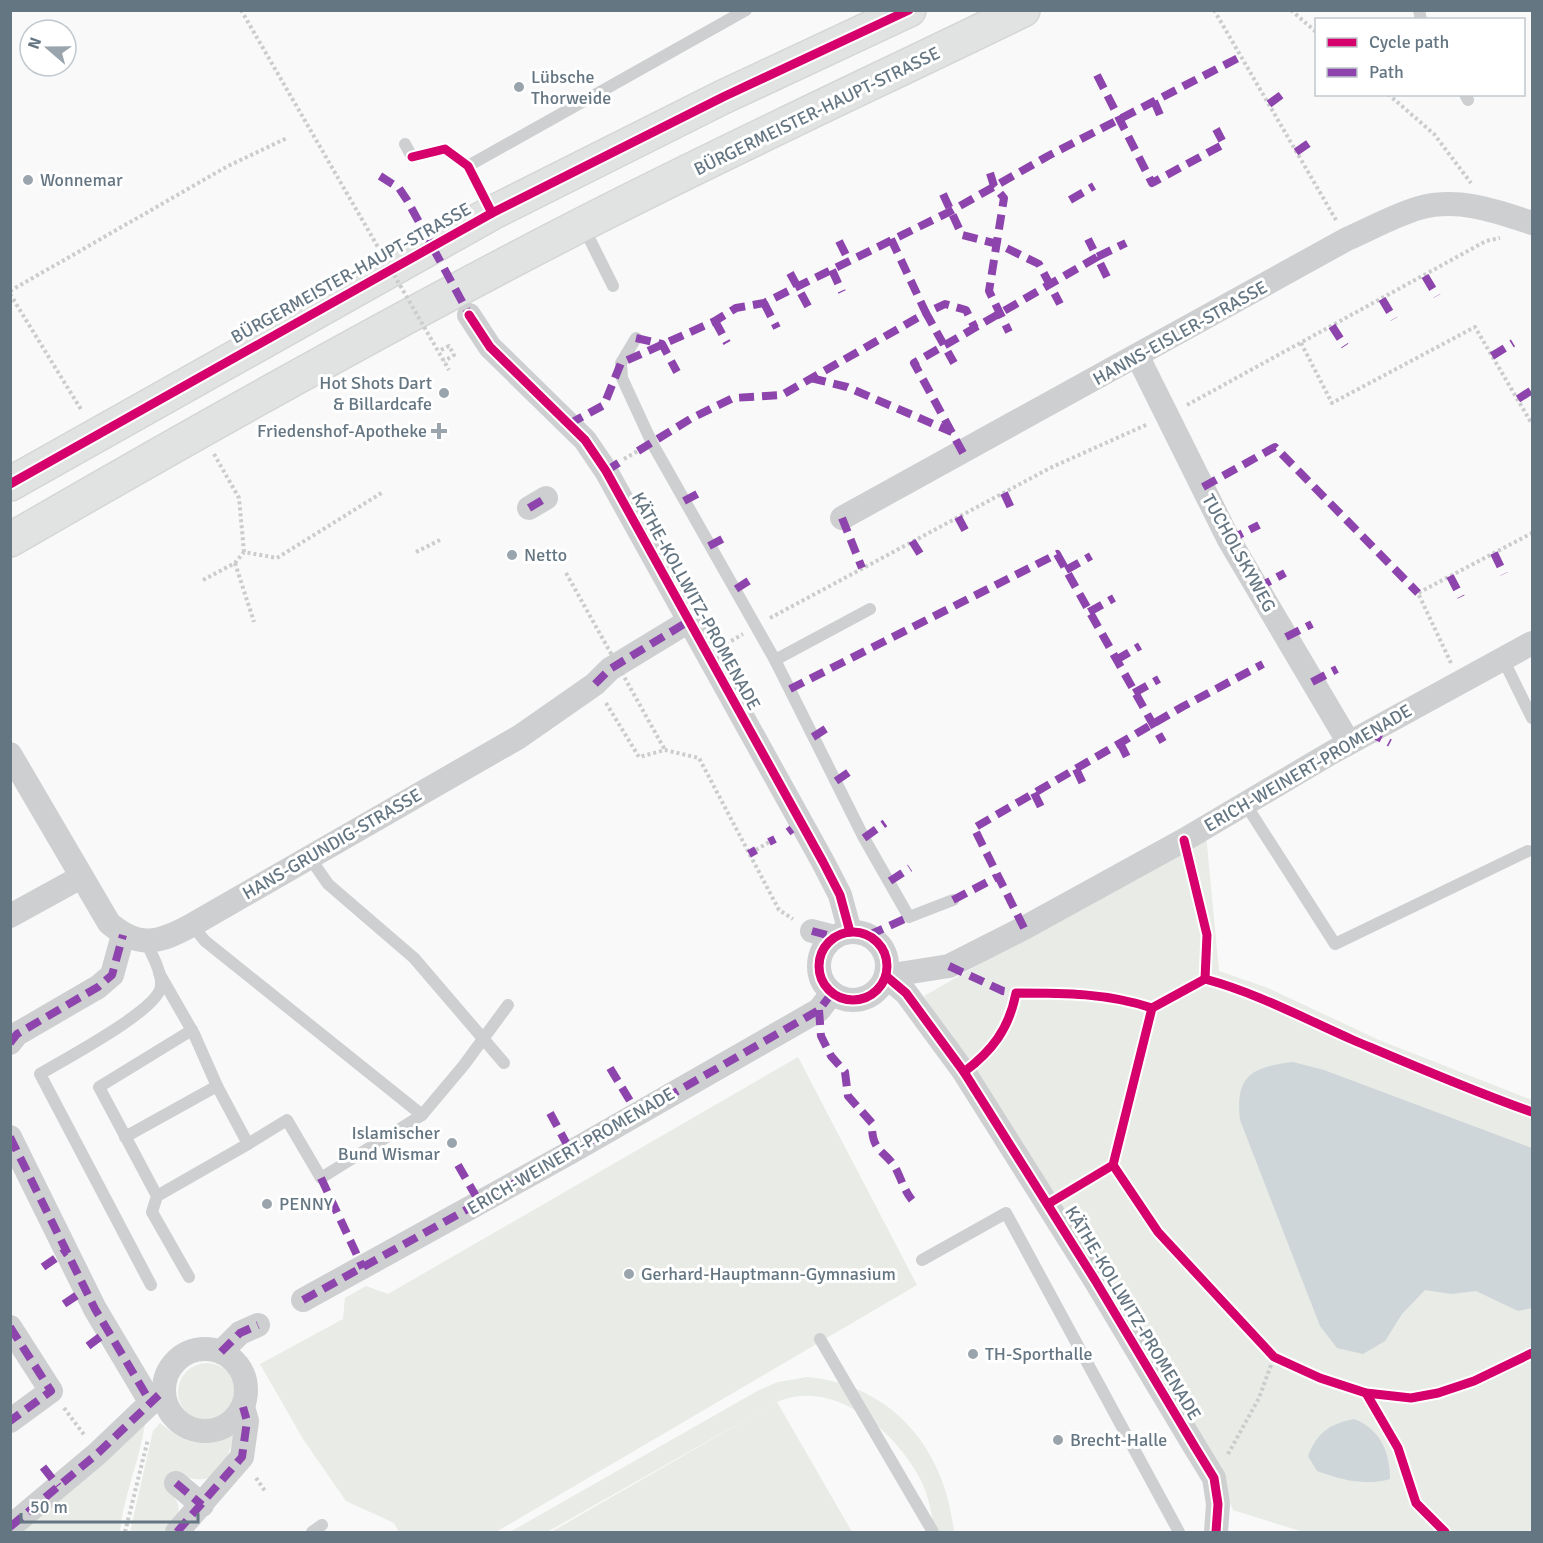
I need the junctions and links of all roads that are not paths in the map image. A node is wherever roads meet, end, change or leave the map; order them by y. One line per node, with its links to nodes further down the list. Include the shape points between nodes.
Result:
1 (746, 10): 5 (lane)
2 (909, 10): 6 (street, BÜRGERMEISTER-HAUPT-STRASSE, via 723,97)
3 (1023, 10): 8 (street, BÜRGERMEISTER-HAUPT-STRASSE)
4 (405, 144): 5 (lane, via 412,157 445,149)
5 (468, 166): 6 (lane)
6 (492, 213): 13 (street, BÜRGERMEISTER-HAUPT-STRASSE)
7 (1533, 223): 12 (street, HANNS-EISLER-STRASSE, via 1488,208 1458,204 1420,208 1347,239)
8 (582, 225): 9 (lane); 15 (street, BÜRGERMEISTER-HAUPT-STRASSE, via 282,383)
9 (613, 286)
10 (469, 315): 17 (street, KÄTHE-KOLLWITZ-PROMENADE, via 490,347 585,440)
11 (636, 338): 20 (lane, via 621,363 622,378 684,501)
12 (1138, 357): 14 (street, HANNS-EISLER-STRASSE); 23 (street, TUCHOLSKYWEG, via 1229,540)
13 (10, 484)
14 (842, 518)
15 (10, 540)
16 (870, 609): 20 (lane)
17 (689, 621): 21 (street, KÄTHE-KOLLWITZ-PROMENADE, via 610,669); 33 (street, KÄTHE-KOLLWITZ-PROMENADE, via 840,895)
18 (1533, 643): 19 (street, ERICH-WEINERT-PROMENADE)
19 (1503, 658): 22 (lane); 23 (street, ERICH-WEINERT-PROMENADE)
20 (775, 660): 29 (lane, via 864,838 909,917)
21 (595, 684): 27 (street, HANS-GRUNDIG-STRASSE, via 519,737)
22 (1533, 718)
23 (1349, 743): 25 (street, ERICH-WEINERT-PROMENADE)
24 (10, 754): 28 (street)
25 (1246, 805): 26 (lane, via 1335,944); 37 (street, ERICH-WEINERT-PROMENADE, via 950,966)
26 (1528, 851)
27 (309, 858): 31 (street, HANS-GRUNDIG-STRASSE); 41 (lane, via 328,884 414,958)
28 (81, 877): 30 (street); 34 (street, via 109,923)
29 (953, 900)
30 (10, 916)
31 (192, 925): 35 (street, HANS-GRUNDIG-STRASSE, via 170,937); 45 (lane, via 205,941)
32 (812, 931): 33 (street)
33 (843, 934): 37 (street, via 869,935 883,948); 38 (street, via 821,953 819,964 825,985)
34 (123, 935): 35 (street); 42 (street, via 112,975 17,1034)
35 (146, 942): 36 (lane)
36 (159, 973): 40 (lane); 52 (lane, via 158,997 144,1010 40,1074)
37 (886, 976): 38 (street, via 882,986 864,999 853,1000); 67 (street, KÄTHE-KOLLWITZ-PROMENADE, via 906,993 964,1072 1214,1478 1218,1504)
38 (832, 993): 53 (street, ERICH-WEINERT-PROMENADE, via 819,1010)
39 (508, 1005): 41 (lane)
40 (192, 1030): 44 (lane); 47 (lane, via 99,1088)
41 (483, 1039): 43 (lane); 45 (lane)
42 (10, 1043)
43 (504, 1064)
44 (217, 1086): 47 (lane); 48 (lane)
45 (422, 1115): 48 (lane, via 321,1178 287,1120)
46 (10, 1137): 58 (street, via 94,1309)
47 (125, 1137): 49 (lane)
48 (248, 1144): 49 (lane)
49 (157, 1196): 51 (lane, via 153,1212)
50 (922, 1260): 66 (lane, via 1006,1213)
51 (189, 1277)
52 (151, 1285)
53 (303, 1300)
54 (258, 1325): 57 (street, via 240,1333)
55 (10, 1327): 60 (street, via 51,1391)
56 (820, 1339): 65 (lane)
57 (221, 1352): 58 (street, via 194,1350 183,1356 172,1365); 59 (street, via 241,1369 246,1388)
58 (158, 1396): 59 (street, via 173,1416 197,1430 223,1426 235,1419); 63 (street)
59 (243, 1407): 62 (street, via 247,1421 242,1457)
60 (10, 1421)
61 (176, 1483): 62 (street)
62 (202, 1505): 64 (street)
63 (10, 1527)
64 (177, 1533)
65 (933, 1533)
66 (1179, 1533)
67 (1216, 1533)

